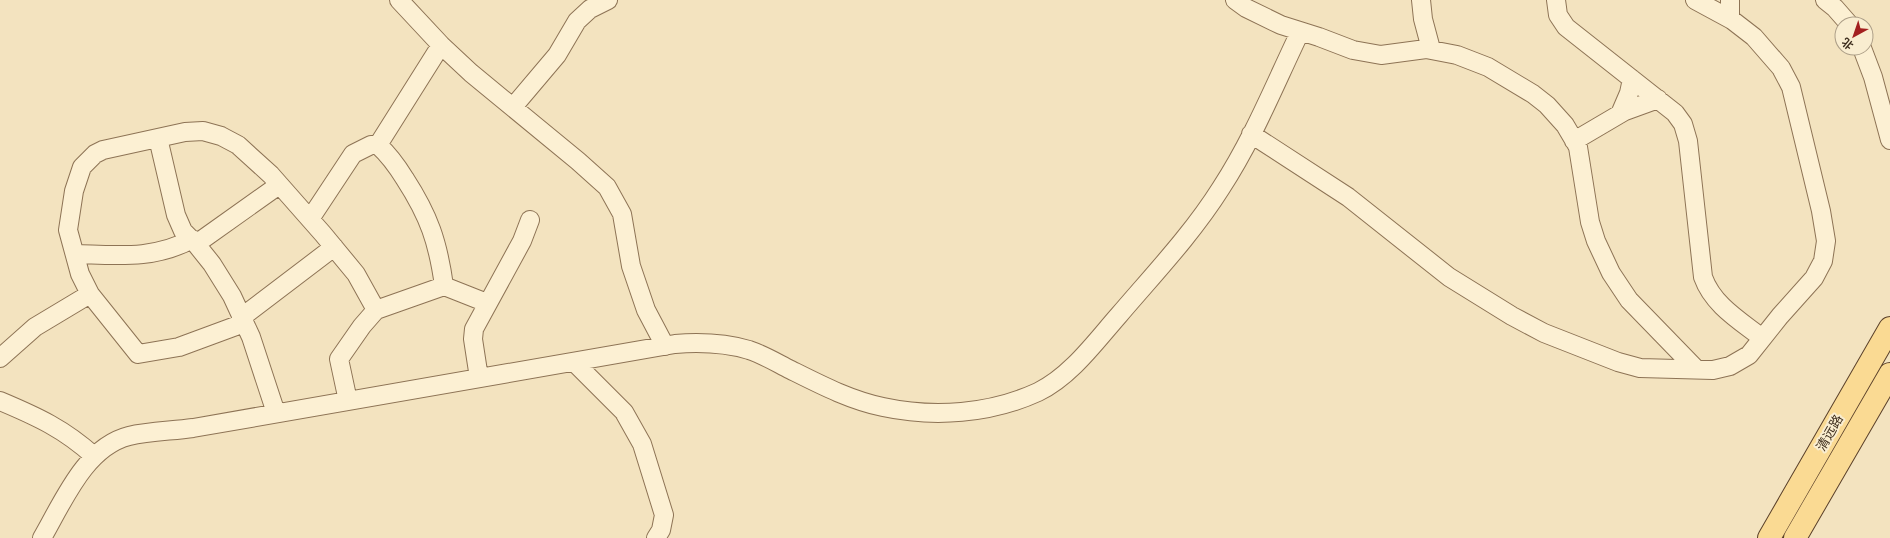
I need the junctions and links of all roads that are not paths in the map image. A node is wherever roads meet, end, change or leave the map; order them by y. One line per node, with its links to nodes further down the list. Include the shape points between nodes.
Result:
1 (399, 0): 12 (street)
2 (608, 0): 17 (street, via 590,9 577,21 557,55)
3 (1235, 0): 11 (street, via 1263,17)
4 (1421, 0): 13 (street)
5 (1556, 0): 15 (street, via 1558,15 1566,27)
6 (1694, 0): 10 (street)
7 (1730, 0): 10 (street)
8 (1825, 0): 9 (street)
9 (1842, 16)
10 (1730, 19): 36 (street, via 1754,37 1773,56 1792,87 1826,241 1826,251 1819,270)
11 (1300, 32): 13 (street, via 1372,54); 19 (street)
12 (441, 44): 17 (street, via 471,73); 23 (street)
13 (1431, 49): 22 (street, via 1473,60 1518,83 1556,114)
14 (1865, 56): 21 (street)
15 (1632, 79): 16 (street); 18 (street)
16 (1658, 99): 18 (street); 36 (street, via 1680,118 1686,132 1703,277 1708,289 1721,306)
17 (513, 107): 37 (street, via 578,161 613,196 622,214 632,266 646,310)
18 (1620, 114): 22 (street)
19 (1251, 134): 37 (street, via 1222,187 1201,218 1086,352 1054,381 1040,391 1022,398 964,412 906,411 870,404 839,394 749,350 712,343); 40 (street, via 1348,197 1449,277 1512,316 1618,362 1654,369)
20 (158, 138): 24 (street, via 203,131 221,136 238,145); 27 (street, via 176,215 183,231); 29 (street, via 103,150 82,167 74,190 68,230)
21 (1890, 140)
22 (1574, 141): 40 (street, via 1578,147 1590,222 1603,259 1629,300)
23 (378, 145): 25 (street, via 370,145 353,154); 30 (street, via 389,154 427,217 440,256)
24 (279, 185): 25 (street); 27 (street)
25 (310, 219): 28 (street)
26 (530, 220): 32 (street, via 522,241)
27 (194, 241): 29 (street, via 144,255); 34 (street, via 232,296)
28 (334, 247): 33 (street, via 356,274); 34 (street)
29 (75, 254): 31 (street, via 80,274)
30 (444, 286): 32 (street); 33 (street)
31 (90, 294): 34 (street, via 138,354 179,347); 38 (street, via 35,327)
32 (487, 303): 42 (street, via 477,322 473,339)
33 (376, 310): 44 (street, via 340,359)
34 (243, 320): 45 (street)
35 (1890, 328): 49 (main road, 清远路)
36 (1762, 338): 40 (street, via 1749,355 1737,363 1722,369)
37 (665, 346): 39 (street)
38 (0, 358)
39 (574, 362): 42 (street); 48 (street, via 624,412 642,444 664,515 661,530)
40 (1696, 369)
41 (1890, 374): 50 (main road, 清远路)
42 (479, 378): 44 (street)
43 (0, 401): 46 (street, via 54,426)
44 (348, 401): 45 (street)
45 (276, 413): 46 (street, via 129,436)
46 (94, 456): 47 (street, via 82,470)
47 (42, 538)
48 (656, 538)
49 (1769, 538)
50 (1795, 538)

